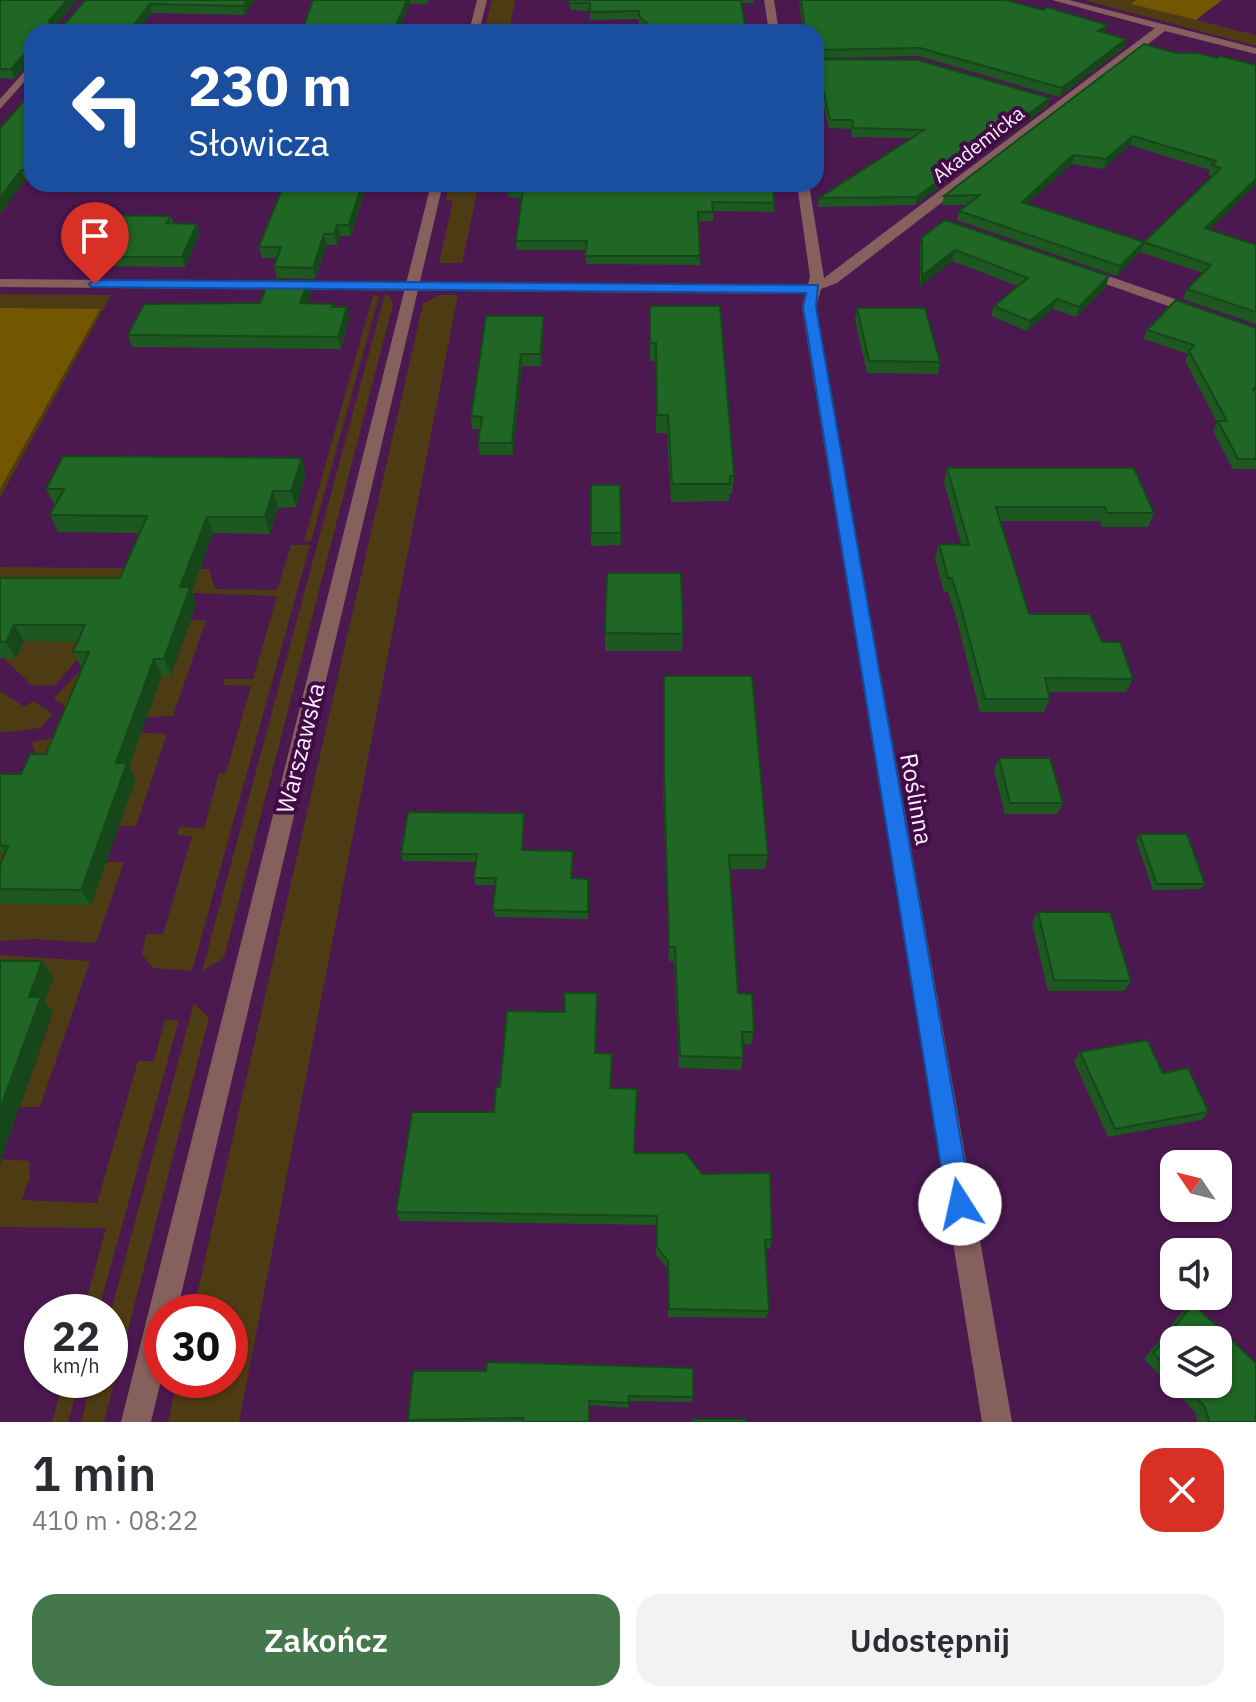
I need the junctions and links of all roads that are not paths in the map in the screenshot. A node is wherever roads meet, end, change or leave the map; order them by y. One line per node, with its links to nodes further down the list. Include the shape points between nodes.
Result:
1 (482, 0): 4 (street)
2 (769, 0): 5 (street)
3 (1057, 0): 6 (street)
4 (476, 24)
5 (773, 24)
6 (1163, 27): 7 (street); 12 (street, Akademicka, via 1057,102)
7 (1256, 51)
8 (24, 76): 9 (street)
9 (0, 106)
10 (435, 192): 16 (street, Warszawska)
11 (804, 192): 17 (street, Roślinna, via 815,254)
12 (920, 215): 13 (street); 17 (street, Akademicka)
13 (938, 221)
14 (1068, 266): 18 (street)
15 (0, 283): 16 (street)
16 (412, 288): 17 (street); 19 (street, Warszawska)
17 (814, 288): 22 (street, Roślinna, via 809,307 838,490)
18 (1213, 317)
19 (167, 1294)
20 (144, 1389): 21 (street, Warszawska)
21 (136, 1422)
22 (997, 1422)

